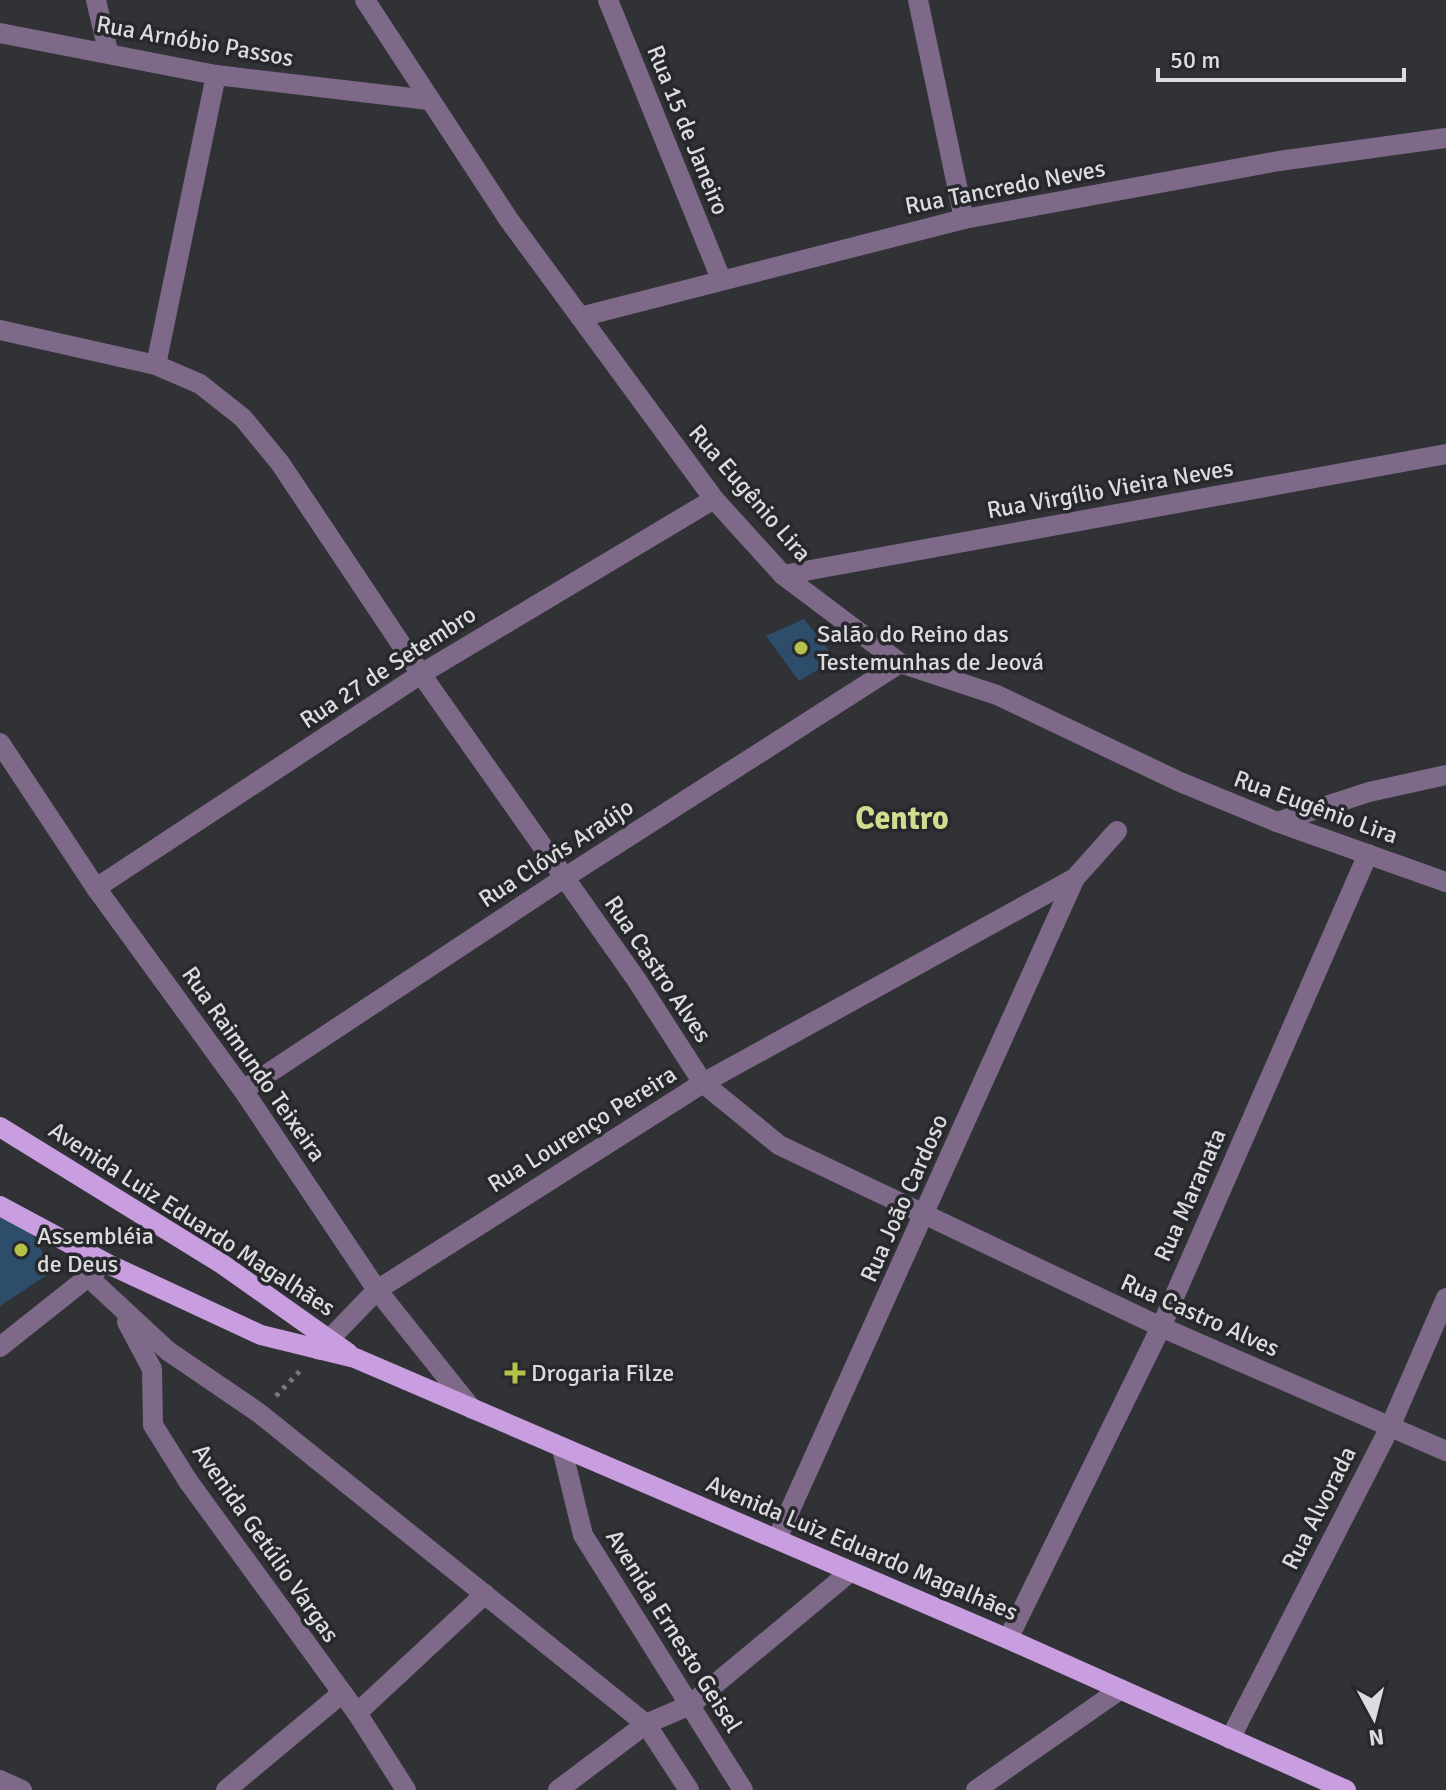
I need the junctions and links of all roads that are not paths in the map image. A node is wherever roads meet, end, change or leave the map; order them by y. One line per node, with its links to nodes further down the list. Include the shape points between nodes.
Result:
1 (96, 0): 6 (street)
2 (365, 0): 8 (street, Rua Eugênio Lira)
3 (608, 0): 11 (street, Rua 15 de Janeiro)
4 (918, 0): 10 (street)
5 (0, 33): 6 (street, Rua Arnóbio Passos)
6 (108, 51): 7 (street, Rua Arnóbio Passos)
7 (216, 75): 8 (street, Rua Arnóbio Passos); 14 (street)
8 (429, 100): 12 (street, Rua Eugênio Lira)
9 (1446, 138): 10 (street, Rua Tancredo Neves, via 1279,161)
10 (964, 219): 11 (street, Rua Tancredo Neves)
11 (721, 279): 12 (street, Rua Tancredo Neves)
12 (580, 317): 16 (street, Rua Eugênio Lira)
13 (0, 330): 14 (street, Rua Castro Alves)
14 (156, 365): 19 (street, Rua Castro Alves, via 200,384 243,418 280,463)
15 (1446, 454): 17 (street, Rua Virgílio Vieira Neves)
16 (714, 499): 17 (street, Rua Eugênio Lira); 19 (street, Rua 27 de Setembro)
17 (783, 575): 18 (street, Rua Eugênio Lira)
18 (900, 663): 22 (street, Rua Eugênio Lira, via 997,695); 25 (street, Rua Clóvis Araújo)
19 (421, 674): 25 (street, Rua Castro Alves); 28 (street, Rua 27 de Setembro)
20 (0, 743): 28 (street, Rua Raimundo Teixeira)
21 (1446, 775): 22 (street, via 1369,792)
22 (1277, 822): 24 (street, Rua Eugênio Lira)
23 (1117, 831): 26 (street, Rua Lourenço Pereira)
24 (1368, 854): 27 (street, Rua Eugênio Lira); 39 (street, Rua Maranata)
25 (564, 878): 29 (street, Rua Castro Alves); 30 (street, Rua Clóvis Araújo)
26 (1075, 878): 29 (street, Rua Lourenço Pereira); 33 (street, Rua João Cardoso)
27 (1446, 882)
28 (96, 888): 30 (street, Rua Raimundo Teixeira)
29 (703, 1083): 33 (street, Rua Castro Alves, via 779,1145); 36 (street, Rua Lourenço Pereira)
30 (243, 1090): 36 (street, Rua Raimundo Teixeira)
31 (0, 1127): 40 (main road, Avenida Luiz Eduardo Magalhães, via 222,1264)
32 (0, 1206): 34 (main road, Avenida Luiz Eduardo Magalhães)
33 (925, 1216): 39 (street, Rua Castro Alves); 46 (street, Rua João Cardoso)
34 (108, 1264): 35 (street); 40 (main road, Avenida Luiz Eduardo Magalhães, via 261,1335)
35 (86, 1275): 38 (street); 41 (street)
36 (377, 1290): 40 (street, Rua Lourenço Pereira); 42 (street, Rua Raimundo Teixeira)
37 (1446, 1298): 43 (street, Rua Alvorada)
38 (122, 1311): 48 (street); 51 (street, Avenida Getúlio Vargas, via 152,1369 153,1425)
39 (1161, 1327): 43 (street, Rua Castro Alves); 49 (street, Rua Maranata)
40 (325, 1344): 42 (main road, Avenida Luiz Eduardo Magalhães)
41 (0, 1347)
42 (472, 1409): 44 (main road, Avenida Luiz Eduardo Magalhães)
43 (1390, 1427): 45 (street, Rua Castro Alves); 55 (street, Rua Alvorada)
44 (562, 1449): 46 (main road, Avenida Luiz Eduardo Magalhães); 52 (street, Avenida Ernesto Geisel, via 583,1535)
45 (1446, 1451)
46 (777, 1539): 47 (main road, Avenida Luiz Eduardo Magalhães)
47 (850, 1572): 49 (main road, Avenida Luiz Eduardo Magalhães); 52 (street)
48 (485, 1594): 53 (street); 54 (street)
49 (1008, 1639): 50 (main road, Avenida Luiz Eduardo Magalhães)
50 (1118, 1691): 55 (main road, Avenida Luiz Eduardo Magalhães); 63 (street)
51 (341, 1694): 53 (street, Avenida Getúlio Vargas); 58 (street)
52 (690, 1705): 54 (street); 62 (street, Avenida Ernesto Geisel)
53 (357, 1713): 59 (street, Avenida Getúlio Vargas)
54 (646, 1724): 60 (street); 61 (street)
55 (1230, 1739): 64 (main road, Avenida Luiz Eduardo Magalhães)
56 (0, 1780): 57 (street)
57 (22, 1790)
58 (226, 1790)
59 (406, 1790)
60 (558, 1790)
61 (689, 1790)
62 (743, 1790)
63 (976, 1790)
64 (1346, 1790)

